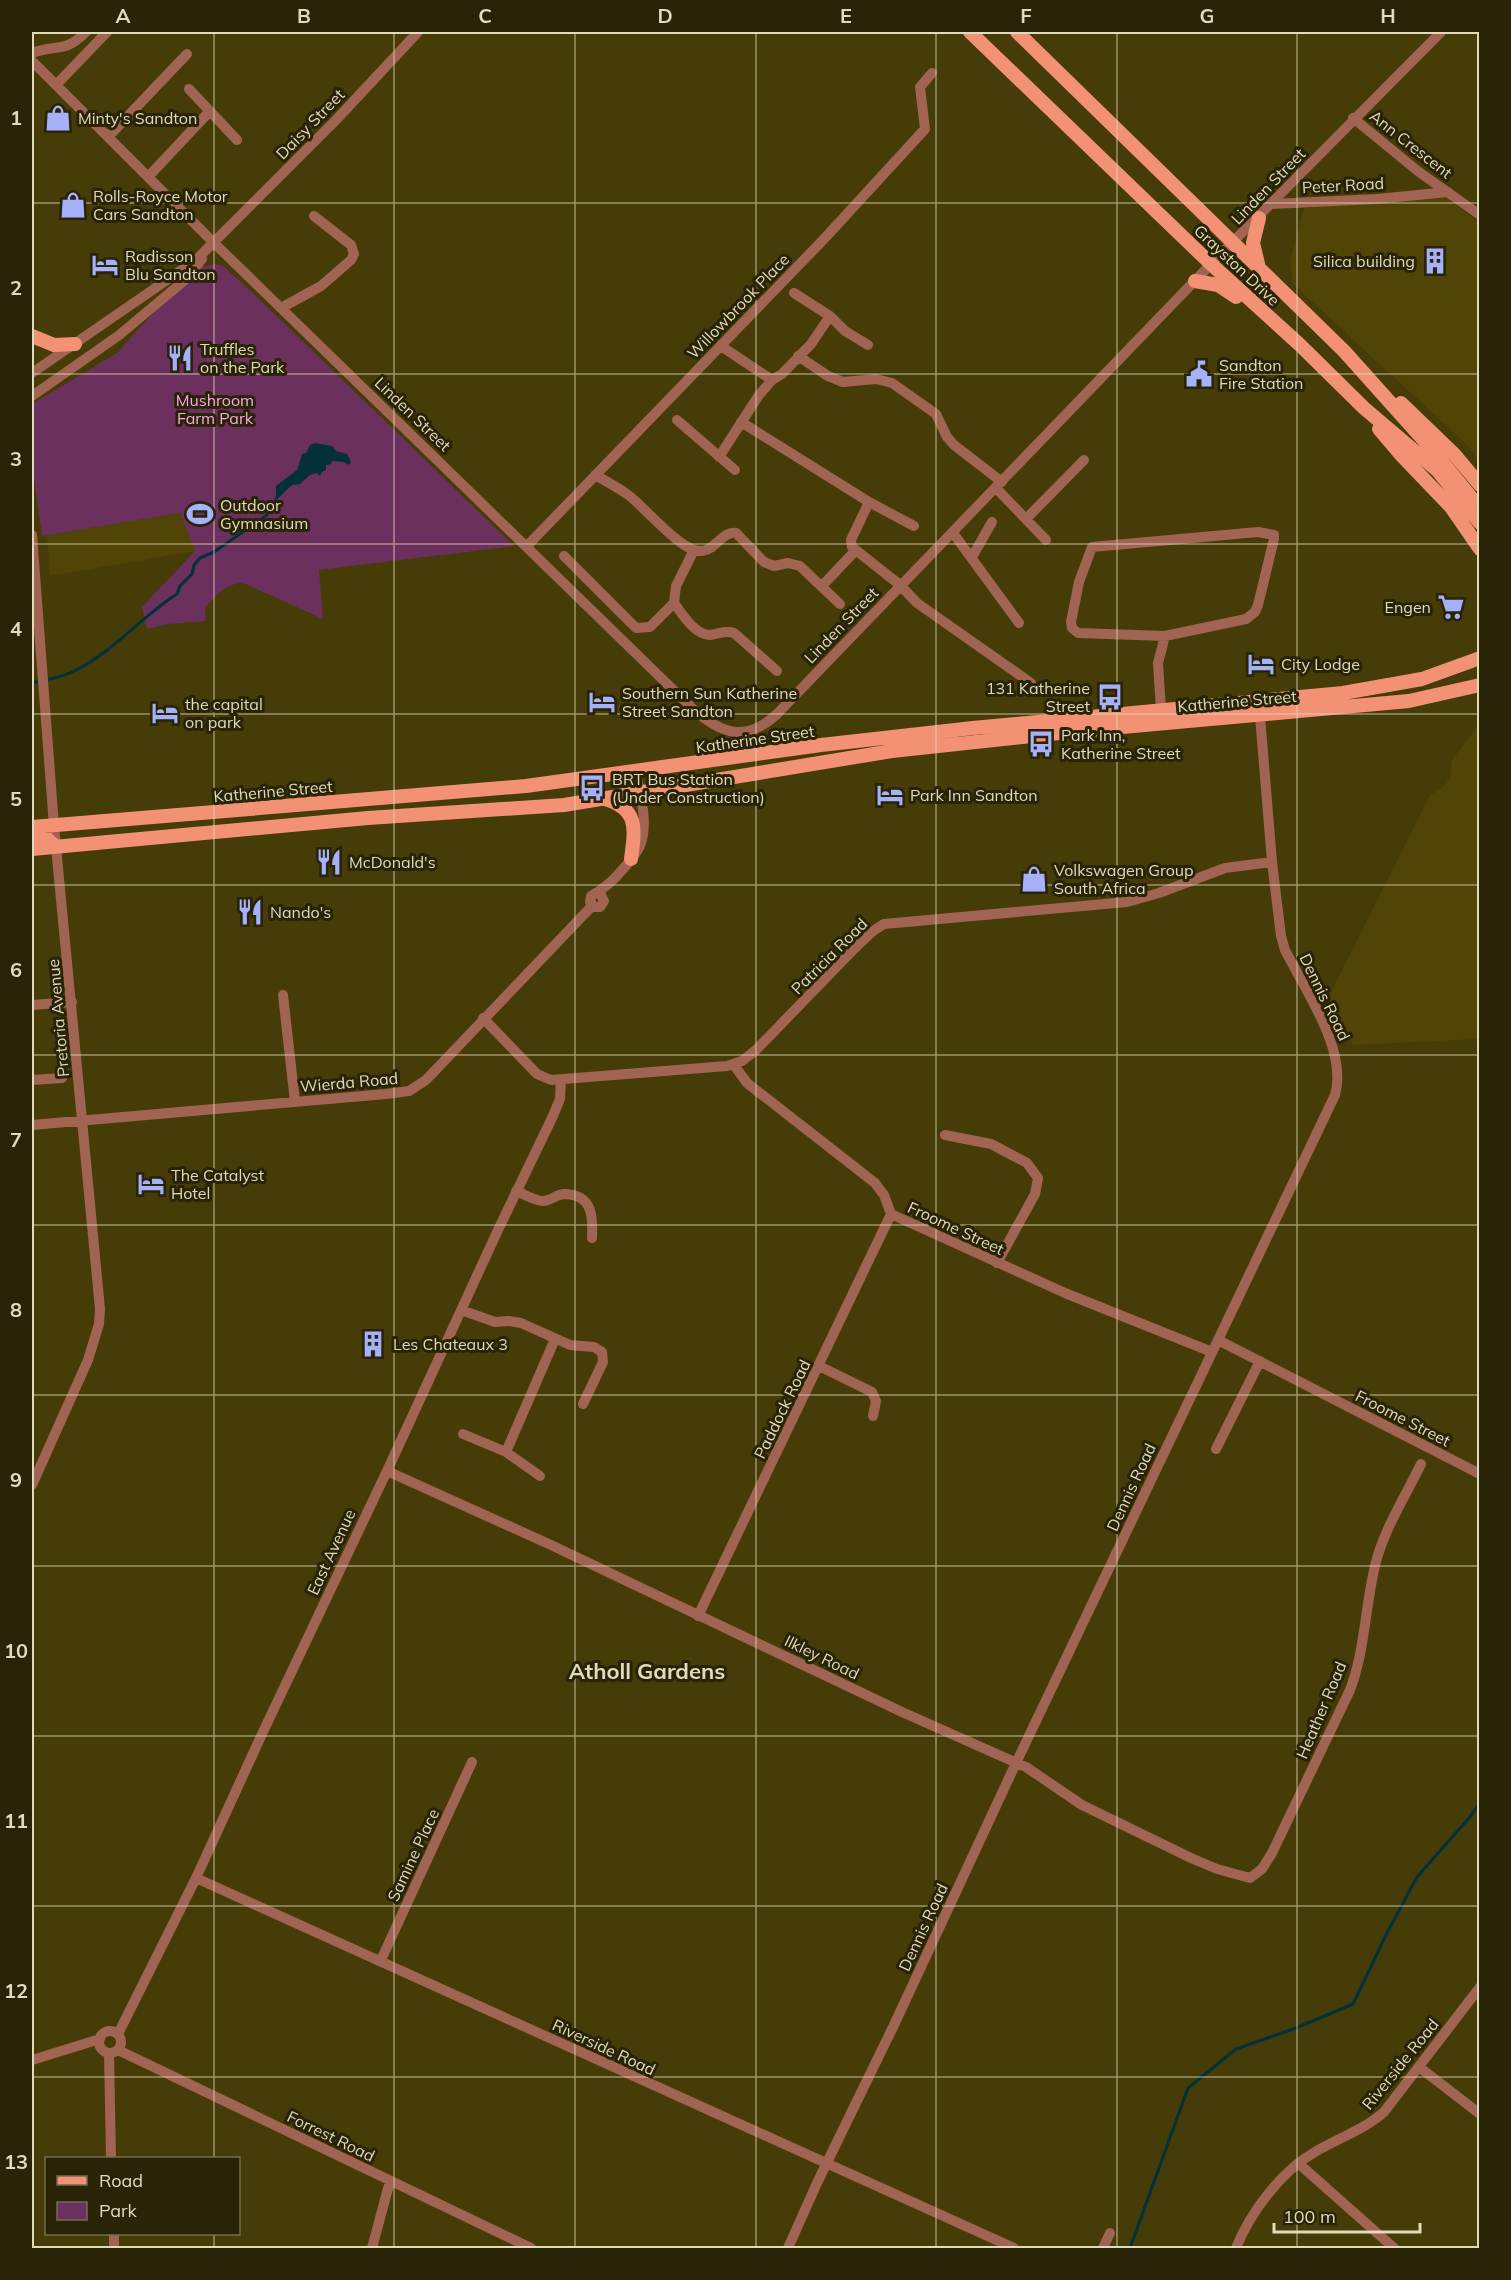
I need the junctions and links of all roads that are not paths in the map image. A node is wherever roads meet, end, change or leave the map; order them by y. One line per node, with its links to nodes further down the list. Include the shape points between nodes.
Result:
1 (86, 32): 7 (street, via 72,45)
2 (108, 32): 11 (street)
3 (418, 32): 25 (street, Daisy Street)
4 (970, 32): 28 (main road, Grayston Drive)
5 (1017, 32): 26 (main road, Grayston Drive)
6 (1440, 32): 14 (street, Linden Street)
7 (32, 53)
8 (187, 54): 15 (street)
9 (32, 61): 11 (street, Linden Street)
10 (932, 74): 38 (street, Willowbrook Place, via 920,87 926,129)
11 (56, 85): 15 (street, Linden Street)
12 (189, 89): 13 (street)
13 (210, 112): 16 (street); 18 (street)
14 (1353, 118): 17 (street, Ann Crescent); 21 (street, Linden Street)
15 (108, 137): 18 (street, Linden Street)
16 (237, 140)
17 (1419, 172): 19 (street, Ann Crescent); 20 (street)
18 (148, 177): 25 (street, Linden Street)
19 (1448, 192): 20 (street, Peter Road); 22 (street, Ann Crescent)
20 (1416, 195): 21 (street, Peter Road)
21 (1272, 204): 24 (street, Linden Street)
22 (1479, 215)
23 (314, 216): 32 (street, via 351,245 354,254 321,286)
24 (1259, 218): 26 (street, Linden Street); 29 (main road, via 1253,243)
25 (216, 240): 27 (street, Daisy Street); 32 (street, Linden Street)
26 (1233, 243): 28 (street, Linden Street); 29 (main road, Grayston Drive)
27 (197, 262): 35 (street, Daisy Street); 43 (street, Daisy Street, via 185,280 118,336)
28 (1211, 264): 30 (street, Linden Street); 37 (main road, Grayston Drive)
29 (1259, 269): 39 (main road, Grayston Drive)
30 (1195, 281): 37 (main road, via 1218,285 1232,293); 52 (street, Linden Street)
31 (794, 293): 33 (street)
32 (281, 308): 63 (street, Linden Street)
33 (830, 316): 36 (street); 40 (street, via 816,339)
34 (32, 336): 35 (main road, via 54,345)
35 (75, 344): 41 (street, Daisy Street)
36 (868, 345)
37 (1300, 345): 44 (main road, Grayston Drive)
38 (720, 346): 42 (street); 51 (street, Willowbrook Place)
39 (1344, 351): 47 (main road, Grayston Drive); 53 (main road, via 1438,438)
40 (798, 356): 42 (street); 52 (street, via 843,382 876,379 892,383 936,414 954,445)
41 (32, 373)
42 (772, 380): 46 (street)
43 (32, 396)
44 (1364, 408): 47 (main road, Grayston Drive); 64 (main road, via 1401,456 1451,507)
45 (677, 420): 48 (street)
46 (741, 422): 48 (street); 54 (street)
47 (1424, 451): 55 (main road, Grayston Drive); 58 (main road, Grayston Drive)
48 (719, 457): 50 (street)
49 (1084, 460): 56 (street)
50 (735, 470)
51 (596, 475): 63 (street, Willowbrook Place); 65 (street, via 628,495)
52 (999, 485): 56 (street); 60 (street, Linden Street)
53 (1479, 485)
54 (868, 502): 59 (street); 66 (street, via 851,540)
55 (1479, 507)
56 (1026, 519): 62 (street)
57 (992, 522): 68 (street)
58 (1479, 523)
59 (914, 526)
60 (953, 533): 68 (street); 69 (street, Linden Street)
61 (32, 535): 84 (street, Pretoria Avenue)
62 (1046, 540)
63 (527, 546): 69 (street, Linden Street, via 704,719 733,733 752,731 771,720)
64 (1479, 549)
65 (694, 550): 70 (street, via 709,549 734,533 764,562 774,566 795,564); 71 (street, via 676,586)
66 (855, 551): 69 (street); 70 (street)
67 (564, 556): 71 (street, via 636,628 650,627)
68 (972, 557): 73 (street)
69 (900, 585): 77 (street, via 917,603)
70 (822, 586): 72 (street)
71 (674, 603): 76 (street, via 699,632 734,633)
72 (840, 604)
73 (1019, 623)
74 (1165, 636): 74 (street, via 1241,621 1252,614 1262,593 1274,535 1258,532 1092,547 1073,611 1074,631); 79 (street, via 1158,663)
75 (1479, 656): 79 (main road, Katherine Street, via 1422,679 1382,687)
76 (777, 671)
77 (1031, 683)
78 (1479, 687): 80 (main road, Katherine Street, via 1409,702)
79 (1161, 710): 81 (main road, Katherine Street, via 821,745)
80 (1260, 716): 82 (main road, Katherine Street, via 892,751); 90 (street, Dennis Road)
81 (636, 772): 82 (street); 84 (main road, Katherine Street, via 526,786)
82 (640, 793): 83 (main road, Katherine Street); 89 (street, via 641,844)
83 (604, 799): 87 (main road, Katherine Street); 89 (main road, via 630,814 634,829)
84 (54, 825): 85 (main road, Katherine Street); 87 (street, Pretoria Avenue)
85 (32, 827)
86 (32, 837): 87 (main road, via 45,837)
87 (56, 847): 88 (main road, Katherine Street); 92 (street, Pretoria Avenue)
88 (32, 849)
89 (631, 859): 94 (street, Wierda Road, via 601,896 600,907 592,906)
90 (1272, 862): 95 (street, Patricia Road, via 1225,868 1126,902 884,924 852,951 756,1050); 109 (street, Dennis Road, via 1282,942 1335,1050 1338,1085)
91 (283, 995): 99 (street)
92 (72, 1002): 93 (street); 100 (street, Pretoria Avenue)
93 (32, 1005)
94 (483, 1018): 98 (street, via 537,1074); 99 (street, Wierda Road, via 415,1089)
95 (734, 1065): 98 (street); 104 (street, Froome Street, via 752,1087 875,1183)
96 (62, 1078): 97 (street)
97 (32, 1080)
98 (561, 1080): 103 (street, East Avenue, via 558,1105)
99 (295, 1102): 100 (street, Wierda Road)
100 (81, 1121): 101 (street, Wierda Road); 122 (street, Pretoria Avenue, via 99,1324 88,1360)
101 (32, 1125)
102 (945, 1135): 106 (street, via 991,1144 1027,1163 1038,1178 1035,1194)
103 (516, 1191): 105 (street, via 541,1201 565,1194 575,1196 589,1205); 107 (street, East Avenue)
104 (891, 1214): 106 (street, Froome Street); 112 (street, Paddock Road)
105 (592, 1238)
106 (997, 1263): 110 (street, Froome Street)
107 (461, 1310): 108 (street, via 495,1322 521,1323); 119 (street, East Avenue)
108 (555, 1339): 113 (street, via 602,1352 603,1362); 117 (street)
109 (1218, 1340): 110 (street, Dennis Road); 111 (street, Froome Street)
110 (1212, 1352): 125 (street, Dennis Road)
111 (1260, 1361): 116 (street); 120 (street, Froome Street)
112 (819, 1366): 114 (street, via 872,1392 876,1401); 123 (street, Paddock Road)
113 (583, 1404)
114 (873, 1416)
115 (463, 1434): 117 (street)
116 (1216, 1449)
117 (506, 1452): 121 (street)
118 (1421, 1464): 126 (street, Heather Road, via 1375,1564 1350,1690 1267,1862 1255,1876)
119 (387, 1471): 123 (street, Ilkley Road); 127 (street, East Avenue)
120 (1479, 1474)
121 (540, 1476)
122 (32, 1485)
123 (698, 1616): 125 (street, Ilkley Road)
124 (472, 1762): 128 (street, Samine Place)
125 (1017, 1763): 126 (street, Ilkley Road, via 1082,1805 1191,1858); 138 (street, Dennis Road)
126 (1240, 1877)
127 (196, 1878): 128 (street, Riverside Road); 130 (street, East Avenue)
128 (381, 1960): 138 (street, Riverside Road)
129 (1479, 1987): 134 (street, Riverside Road)
130 (118, 2034): 131 (street, via 106,2032); 132 (street, via 122,2042)
131 (100, 2038): 132 (street, via 101,2048); 133 (street)
132 (113, 2052): 136 (street); 139 (street, Forrest Road)
133 (32, 2060)
134 (1419, 2067): 135 (street); 137 (street, Riverside Road, via 1376,2119)
135 (1479, 2114)
136 (111, 2157)
137 (1298, 2163): 146 (street, Riverside Road, via 1256,2210); 147 (street)
138 (826, 2165): 143 (street, Dennis Road); 144 (street, Riverside Road)
139 (390, 2181): 141 (street); 142 (street, Forrest Road)
140 (1110, 2233): 145 (street)
141 (372, 2248)
142 (531, 2248)
143 (788, 2248)
144 (1014, 2248)
145 (1103, 2248)
146 (1236, 2248)
147 (1394, 2248)

